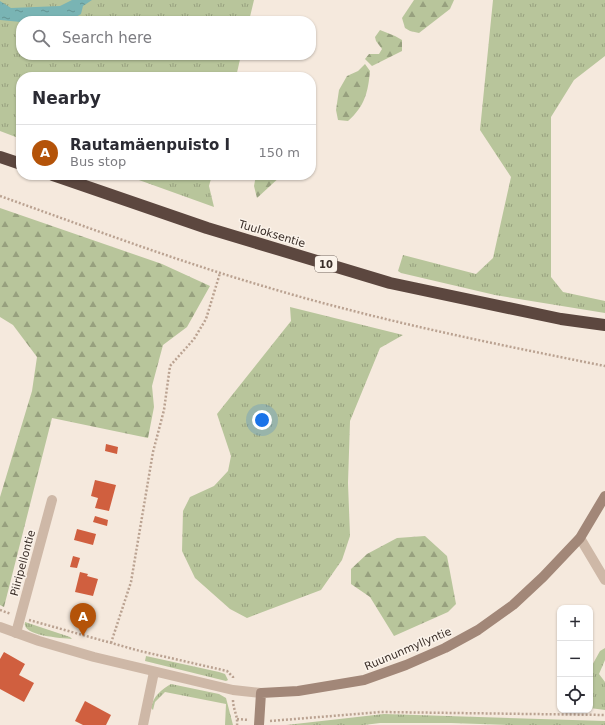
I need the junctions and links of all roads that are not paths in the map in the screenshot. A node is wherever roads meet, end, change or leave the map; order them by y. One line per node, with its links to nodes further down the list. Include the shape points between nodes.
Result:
1 (0, 157): 2 (highway)
2 (16, 162)
3 (68, 180): 4 (highway, Tuuloksentie / 10, via 207,228 390,283 561,319)
4 (605, 325)
5 (605, 496): 7 (street, Ruununmyllyntie)
6 (52, 500): 10 (street, Piiripellontie)
7 (580, 538): 8 (street); 12 (street, Ruununmyllyntie, via 514,605 446,648 364,680 298,691)
8 (605, 580)
9 (0, 627): 10 (street, Ruununmyllyntie)
10 (16, 633): 11 (street, Ruununmyllyntie, via 39,642)
11 (154, 672): 12 (street, Ruununmyllyntie, via 233,690); 14 (street)
12 (261, 693): 13 (street)
13 (259, 723)
14 (143, 725)

